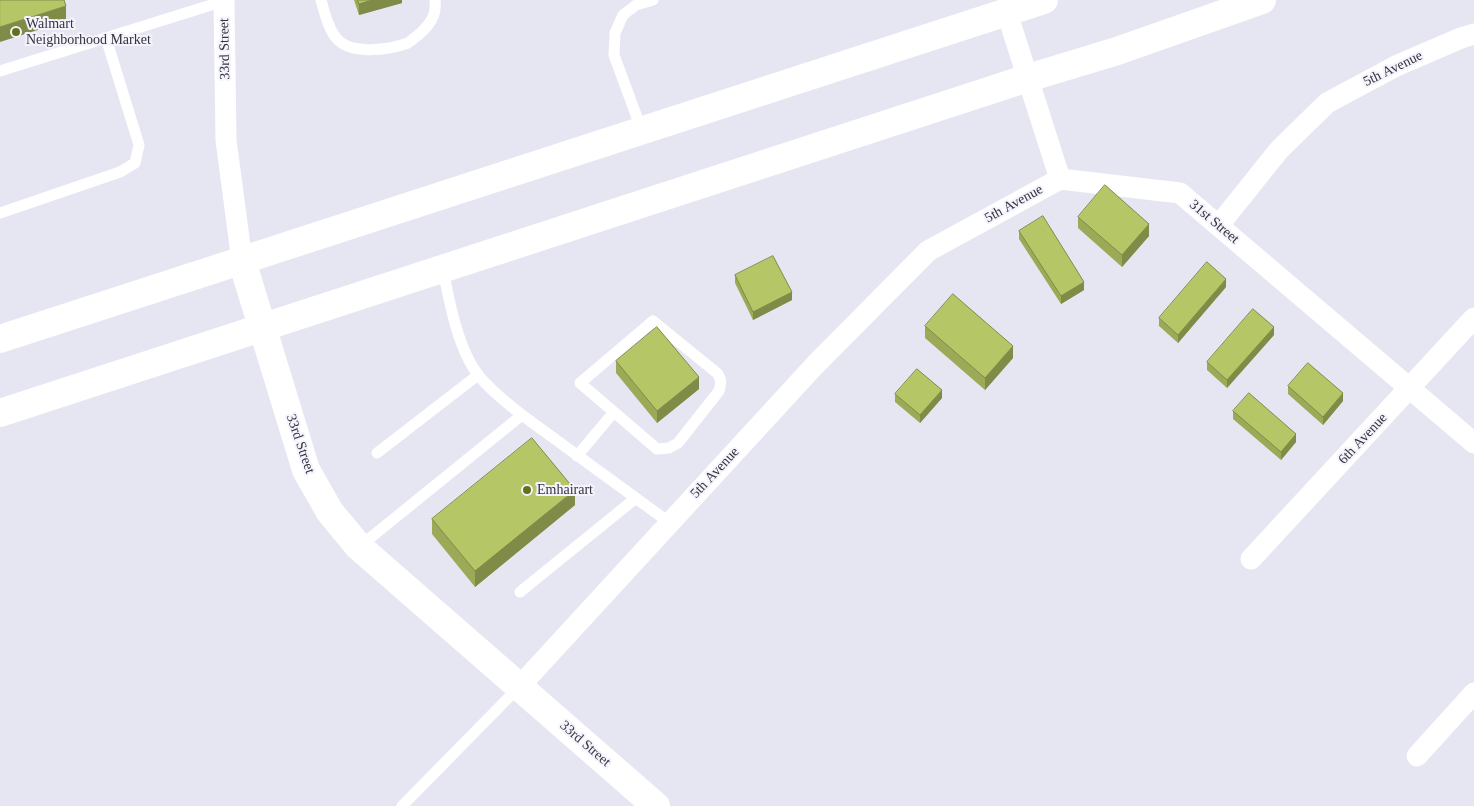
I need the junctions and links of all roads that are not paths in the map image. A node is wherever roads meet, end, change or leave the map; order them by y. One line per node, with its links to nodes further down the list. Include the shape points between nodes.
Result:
1 (321, 0): 2 (lane, via 327,22 338,40 351,48 379,50 409,42 431,24)
2 (435, 0)
3 (653, 0): 12 (lane, via 636,5 623,15 615,33 614,55)
4 (1044, 0): 7 (main road)
5 (1262, 0): 11 (main road, via 1117,51)
6 (224, 1): 9 (lane); 16 (street, 33rd Street, via 226,140)
7 (1006, 6): 11 (street); 12 (main road)
8 (1474, 34): 15 (street, 5th Avenue, via 1396,66 1327,103 1279,150)
9 (106, 38): 10 (lane); 14 (lane, via 139,145 134,163 120,172)
10 (0, 71)
11 (1028, 78): 13 (street); 17 (main road)
12 (642, 131): 16 (main road)
13 (1060, 180): 15 (street, 31st Street, via 1180,193); 30 (street, 5th Avenue, via 928,251 815,365)
14 (0, 213)
15 (1219, 225): 22 (street, 31st Street)
16 (242, 261): 19 (main road, 33rd Street); 20 (main road)
17 (443, 269): 19 (main road); 21 (lane, via 451,313)
18 (1474, 318): 22 (street, 6th Avenue)
19 (262, 328): 24 (main road); 31 (main road, 33rd Street, via 306,470 330,512)
20 (0, 339)
21 (478, 375): 25 (lane); 27 (lane)
22 (1410, 387): 26 (street, 31st Street); 32 (street, 6th Avenue)
23 (614, 412): 23 (lane, via 657,449 669,448 678,443 719,390 721,378 653,320 580,383); 28 (lane)
24 (0, 413)
25 (522, 415): 28 (lane); 31 (lane)
26 (1474, 443)
27 (377, 453)
28 (577, 456): 29 (lane)
29 (636, 498): 30 (lane); 33 (lane)
30 (670, 523): 34 (street, 5th Avenue)
31 (359, 547): 34 (main road, 33rd Street)
32 (1250, 559)
33 (520, 592)
34 (519, 687): 37 (lane, 5th Avenue); 38 (main road, 33rd Street)
35 (1474, 693): 36 (street)
36 (1417, 756)
37 (402, 806)
38 (656, 806)

